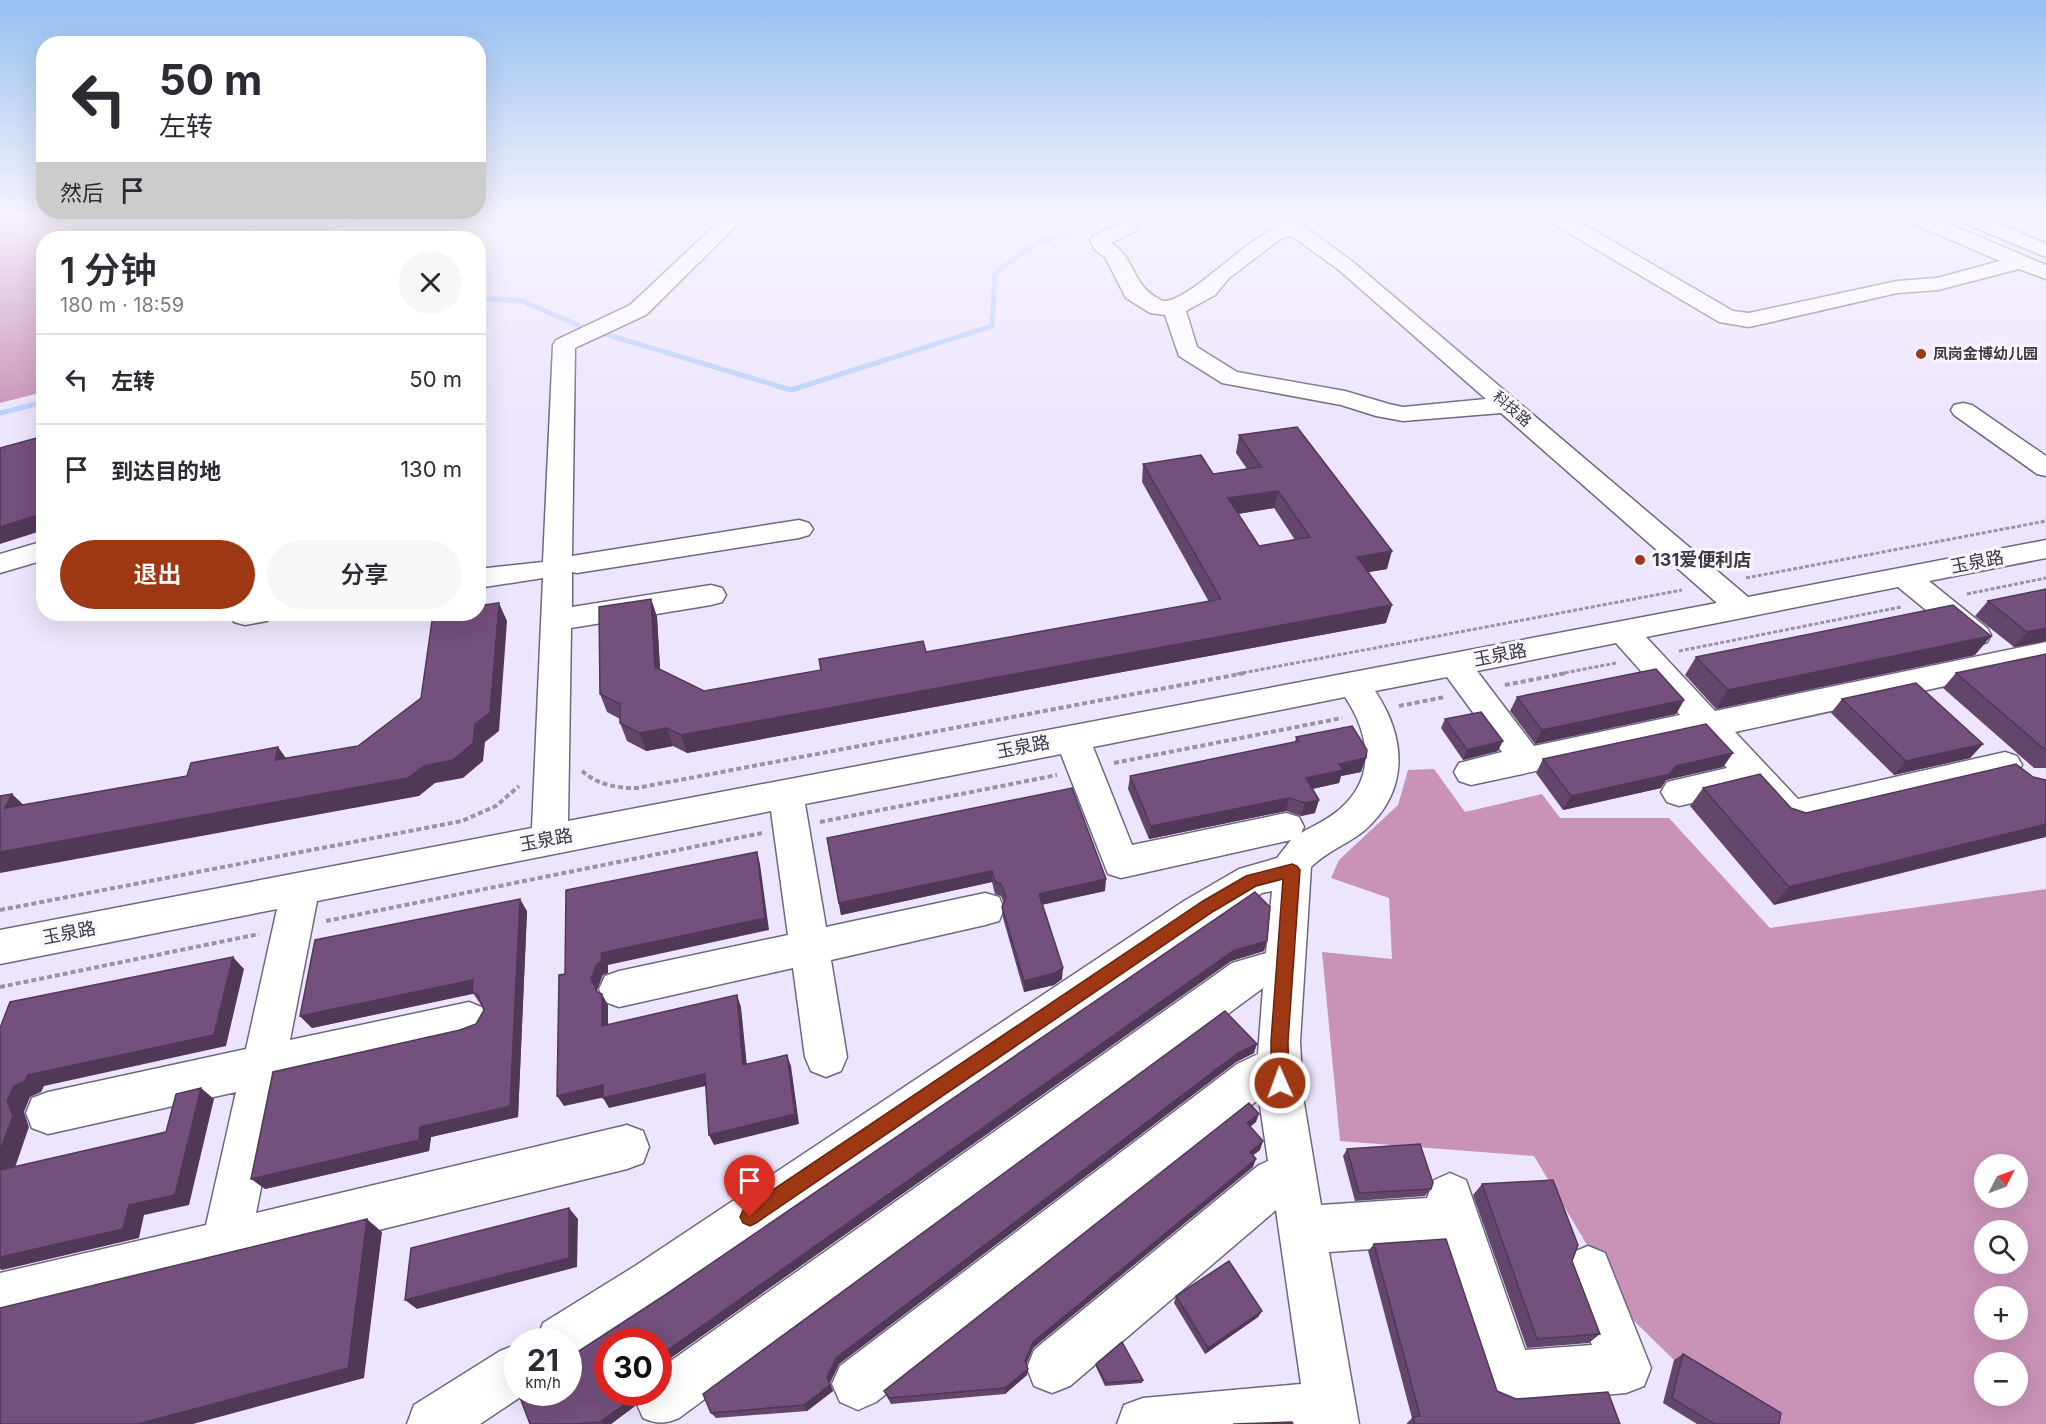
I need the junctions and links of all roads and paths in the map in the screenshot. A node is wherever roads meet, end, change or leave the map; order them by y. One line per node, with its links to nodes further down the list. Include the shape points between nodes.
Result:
1 (667, 282): 25 (main road, via 638,310 564,345)
2 (1128, 282): 7 (main road, via 1134,293 1158,308)
3 (1215, 282): 7 (main road, via 1207,291)
4 (1365, 282): 8 (main road, 科技路)
5 (1668, 282): 6 (main road, via 1738,320 1897,287)
6 (1944, 282)
7 (1174, 309): 8 (main road, via 1187,351 1230,378 1345,398 1403,414)
8 (1506, 405): 22 (main road, 科技路)
9 (1963, 410): 10 (main road)
10 (2046, 468)
11 (2046, 521): 22 (path)
12 (799, 529): 16 (main road)
13 (2046, 549): 18 (main road, 玉泉路)
14 (36, 553): 15 (main road)
15 (0, 564)
16 (577, 564)
17 (539, 570): 19 (main road)
18 (1904, 576): 22 (main road, 玉泉路); 24 (main road)
19 (486, 578)
20 (2046, 578): 24 (path)
21 (1682, 590): 39 (path, via 637,788 598,783)
22 (1744, 593): 26 (main road, 玉泉路)
23 (711, 595): 25 (main road)
24 (1933, 601): 27 (path); 29 (main road)
25 (556, 621): 46 (main road)
26 (1623, 646): 30 (main road, 玉泉路); 32 (path); 35 (main road)
27 (1670, 653)
28 (2046, 653): 29 (main road)
29 (2007, 661): 31 (main road)
30 (1454, 664): 32 (main road); 33 (main road, 玉泉路)
31 (1911, 682): 34 (main road); 35 (main road)
32 (1475, 691): 33 (path); 38 (main road)
33 (1362, 698): 37 (main road, 玉泉路); 37 (path); 47 (main road, via 1378,728 1381,744 1378,788 1354,818 1302,852)
34 (1936, 705)
35 (1706, 724): 38 (main road); 41 (main road)
36 (1979, 743): 41 (main road, via 2016,775 1791,815)
37 (1078, 754): 44 (main road, 玉泉路); 44 (path); 45 (main road, via 1120,863)
38 (1526, 760): 40 (main road)
39 (578, 765)
40 (1471, 772)
41 (1754, 775): 43 (main road)
42 (521, 782): 50 (path, via 496,806 462,821)
43 (1679, 792)
44 (788, 811): 46 (main road, 玉泉路); 48 (path); 52 (main road)
45 (1286, 827)
46 (550, 839): 48 (main road, 玉泉路)
47 (1292, 870): 53 (main road); 67 (main road, via 1252,880 1198,913)
48 (296, 908): 51 (main road, 玉泉路); 54 (path); 58 (main road)
49 (985, 909): 52 (main road)
50 (0, 910)
51 (0, 947)
52 (809, 947): 55 (main road); 57 (main road)
53 (1284, 973): 59 (main road); 71 (main road, via 1264,970 1246,976)
54 (0, 987)
55 (619, 989)
56 (469, 1021): 58 (main road)
57 (826, 1057)
58 (263, 1066): 60 (main road); 64 (main road)
59 (1279, 1069): 62 (main road); 70 (main road, via 1252,1078)
60 (48, 1113)
61 (627, 1147): 64 (main road)
62 (1293, 1173): 63 (main road); 68 (main road, via 1275,1181)
63 (1302, 1230): 65 (main road, via 1453,1207 1508,1377 1626,1368); 72 (main road)
64 (226, 1243): 66 (main road)
65 (1588, 1270)
66 (0, 1298)
67 (581, 1328)
68 (1052, 1368)
69 (504, 1378): 73 (main road)
70 (858, 1384)
71 (672, 1392)
72 (1332, 1416): 74 (main road)
73 (433, 1424)
74 (1143, 1424)

